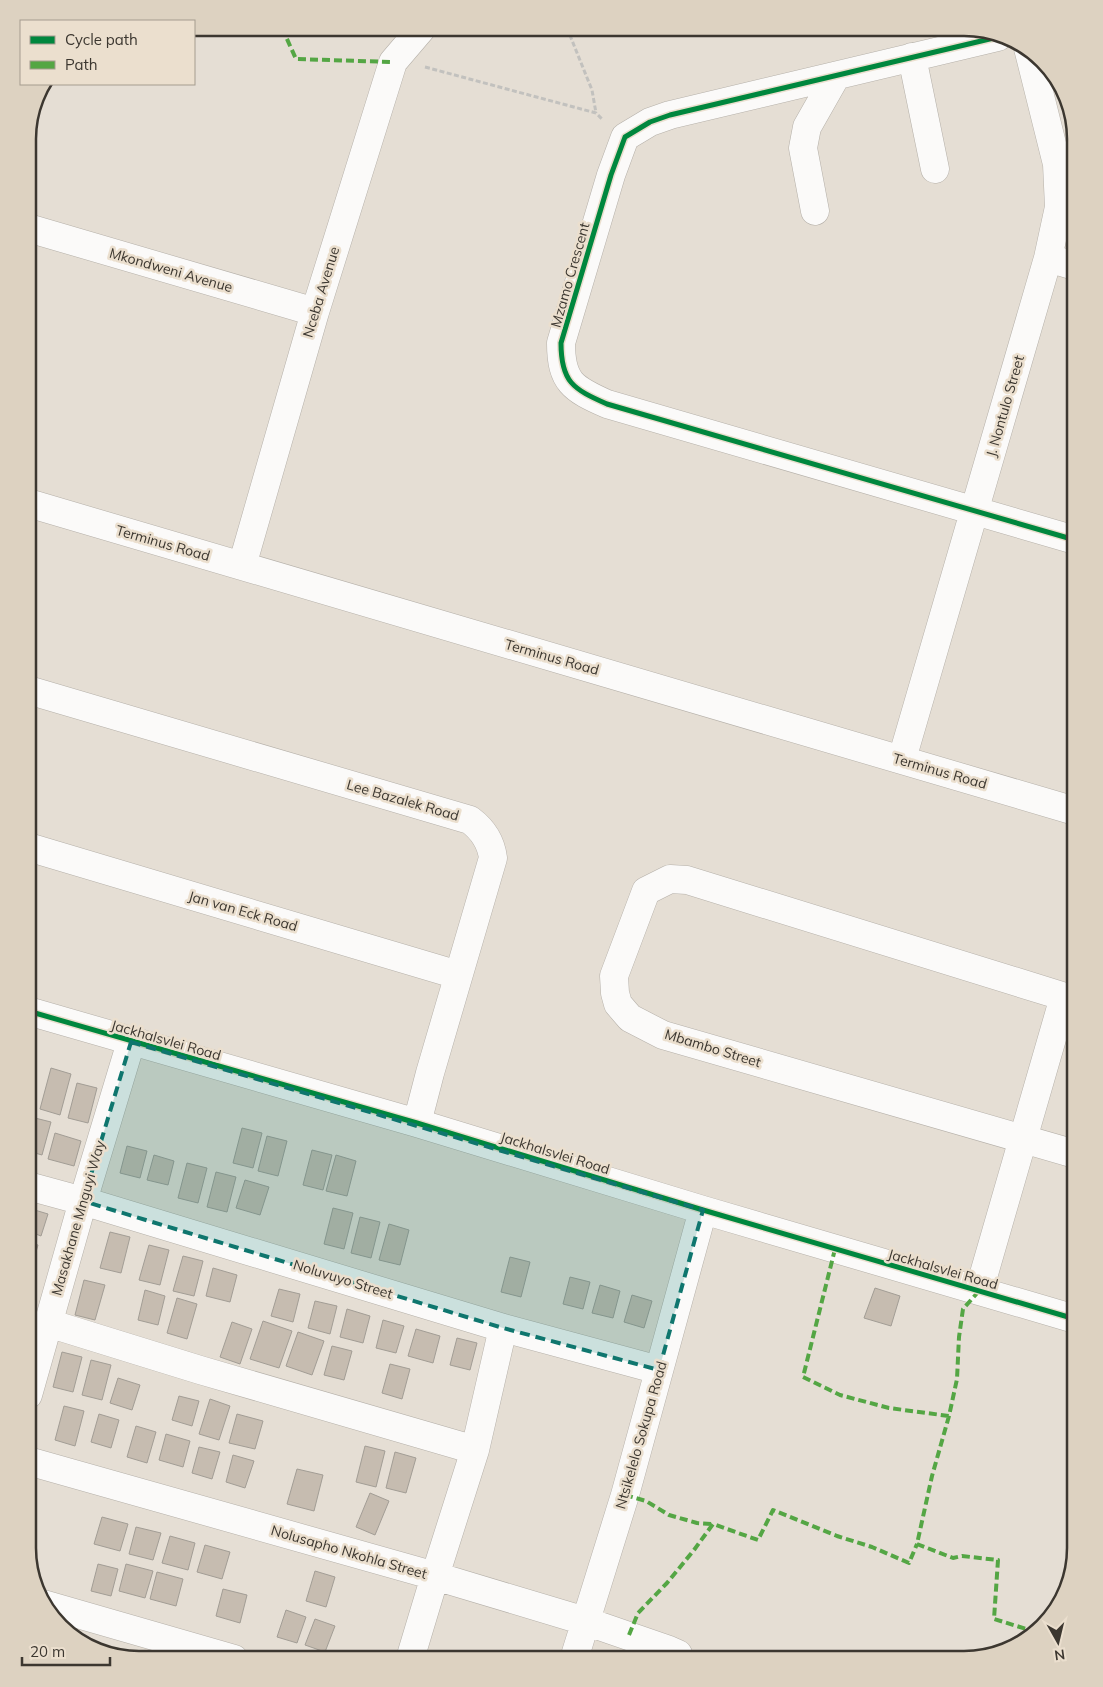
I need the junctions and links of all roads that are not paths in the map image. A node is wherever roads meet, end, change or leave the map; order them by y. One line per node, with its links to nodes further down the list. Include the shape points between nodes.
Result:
1 (415, 36): 11 (street, Nceba Avenue, via 393,62)
2 (988, 39): 3 (street)
3 (912, 57): 5 (street); 6 (street)
4 (1031, 62): 9 (street, J. Nontulo Street, via 1057,164 1059,207)
5 (836, 76): 7 (street, via 807,127 803,148); 13 (street, Mzamo Crescent, via 670,115 625,137 561,343 561,362 568,379 582,394 606,404)
6 (935, 169)
7 (815, 211)
8 (36, 230): 11 (street, Mkondweni Avenue)
9 (1048, 258): 10 (street); 13 (street, J. Nontulo Street)
10 (1067, 263)
11 (315, 312): 15 (street, Nceba Avenue)
12 (36, 505): 15 (street, Terminus Road)
13 (975, 510): 14 (street, Mzamo Crescent); 17 (street, J. Nontulo Street)
14 (1067, 537)
15 (242, 566): 17 (street, Terminus Road)
16 (36, 692): 20 (street, Lee Bazalek Road, via 476,824 488,840 493,858)
17 (902, 759): 18 (street, Terminus Road)
18 (1067, 808)
19 (36, 850): 20 (street, Jan van Eck Road)
20 (458, 975): 25 (street, Lee Bazalek Road)
21 (1067, 997): 26 (street, Mbambo Street, via 687,880 670,879 646,890 614,976 618,1004 630,1018 663,1035)
22 (1067, 1007): 26 (street)
23 (36, 1013): 24 (street, Jackhalsvlei Road)
24 (131, 1042): 25 (street, Jackhalsvlei Road); 29 (street, Masakhane Mnguyi Way)
25 (417, 1122): 30 (street, Jackhalsvlei Road)
26 (1023, 1138): 27 (street, Mbambo Street); 31 (street)
27 (1067, 1151)
28 (36, 1188): 29 (street, Noluvuyo Street)
29 (83, 1201): 33 (street, Masakhane Mnguyi Way); 34 (street, Noluvuyo Street)
30 (703, 1210): 31 (street, Jackhalsvlei Road); 36 (street, Ntsikelelo Sokupa Road)
31 (979, 1291): 32 (street, Jackhalsvlei Road)
32 (1067, 1316)
33 (48, 1323): 35 (street, Masakhane Mnguyi Way); 37 (street)
34 (503, 1328): 36 (street, Noluvuyo Street); 37 (street)
35 (36, 1366)
36 (659, 1370): 41 (street, Ntsikelelo Sokupa Road, via 625,1495)
37 (475, 1450): 39 (street)
38 (36, 1463): 39 (street, Nolusapho Nkohla Street)
39 (434, 1576): 41 (street, Nolusapho Nkohla Street); 43 (street)
40 (56, 1608): 42 (street)
41 (585, 1620): 44 (street, Ntsikelelo Sokupa Road); 45 (street, Nolusapho Nkohla Street)
42 (206, 1651)
43 (412, 1651)
44 (576, 1651)
45 (664, 1651)

